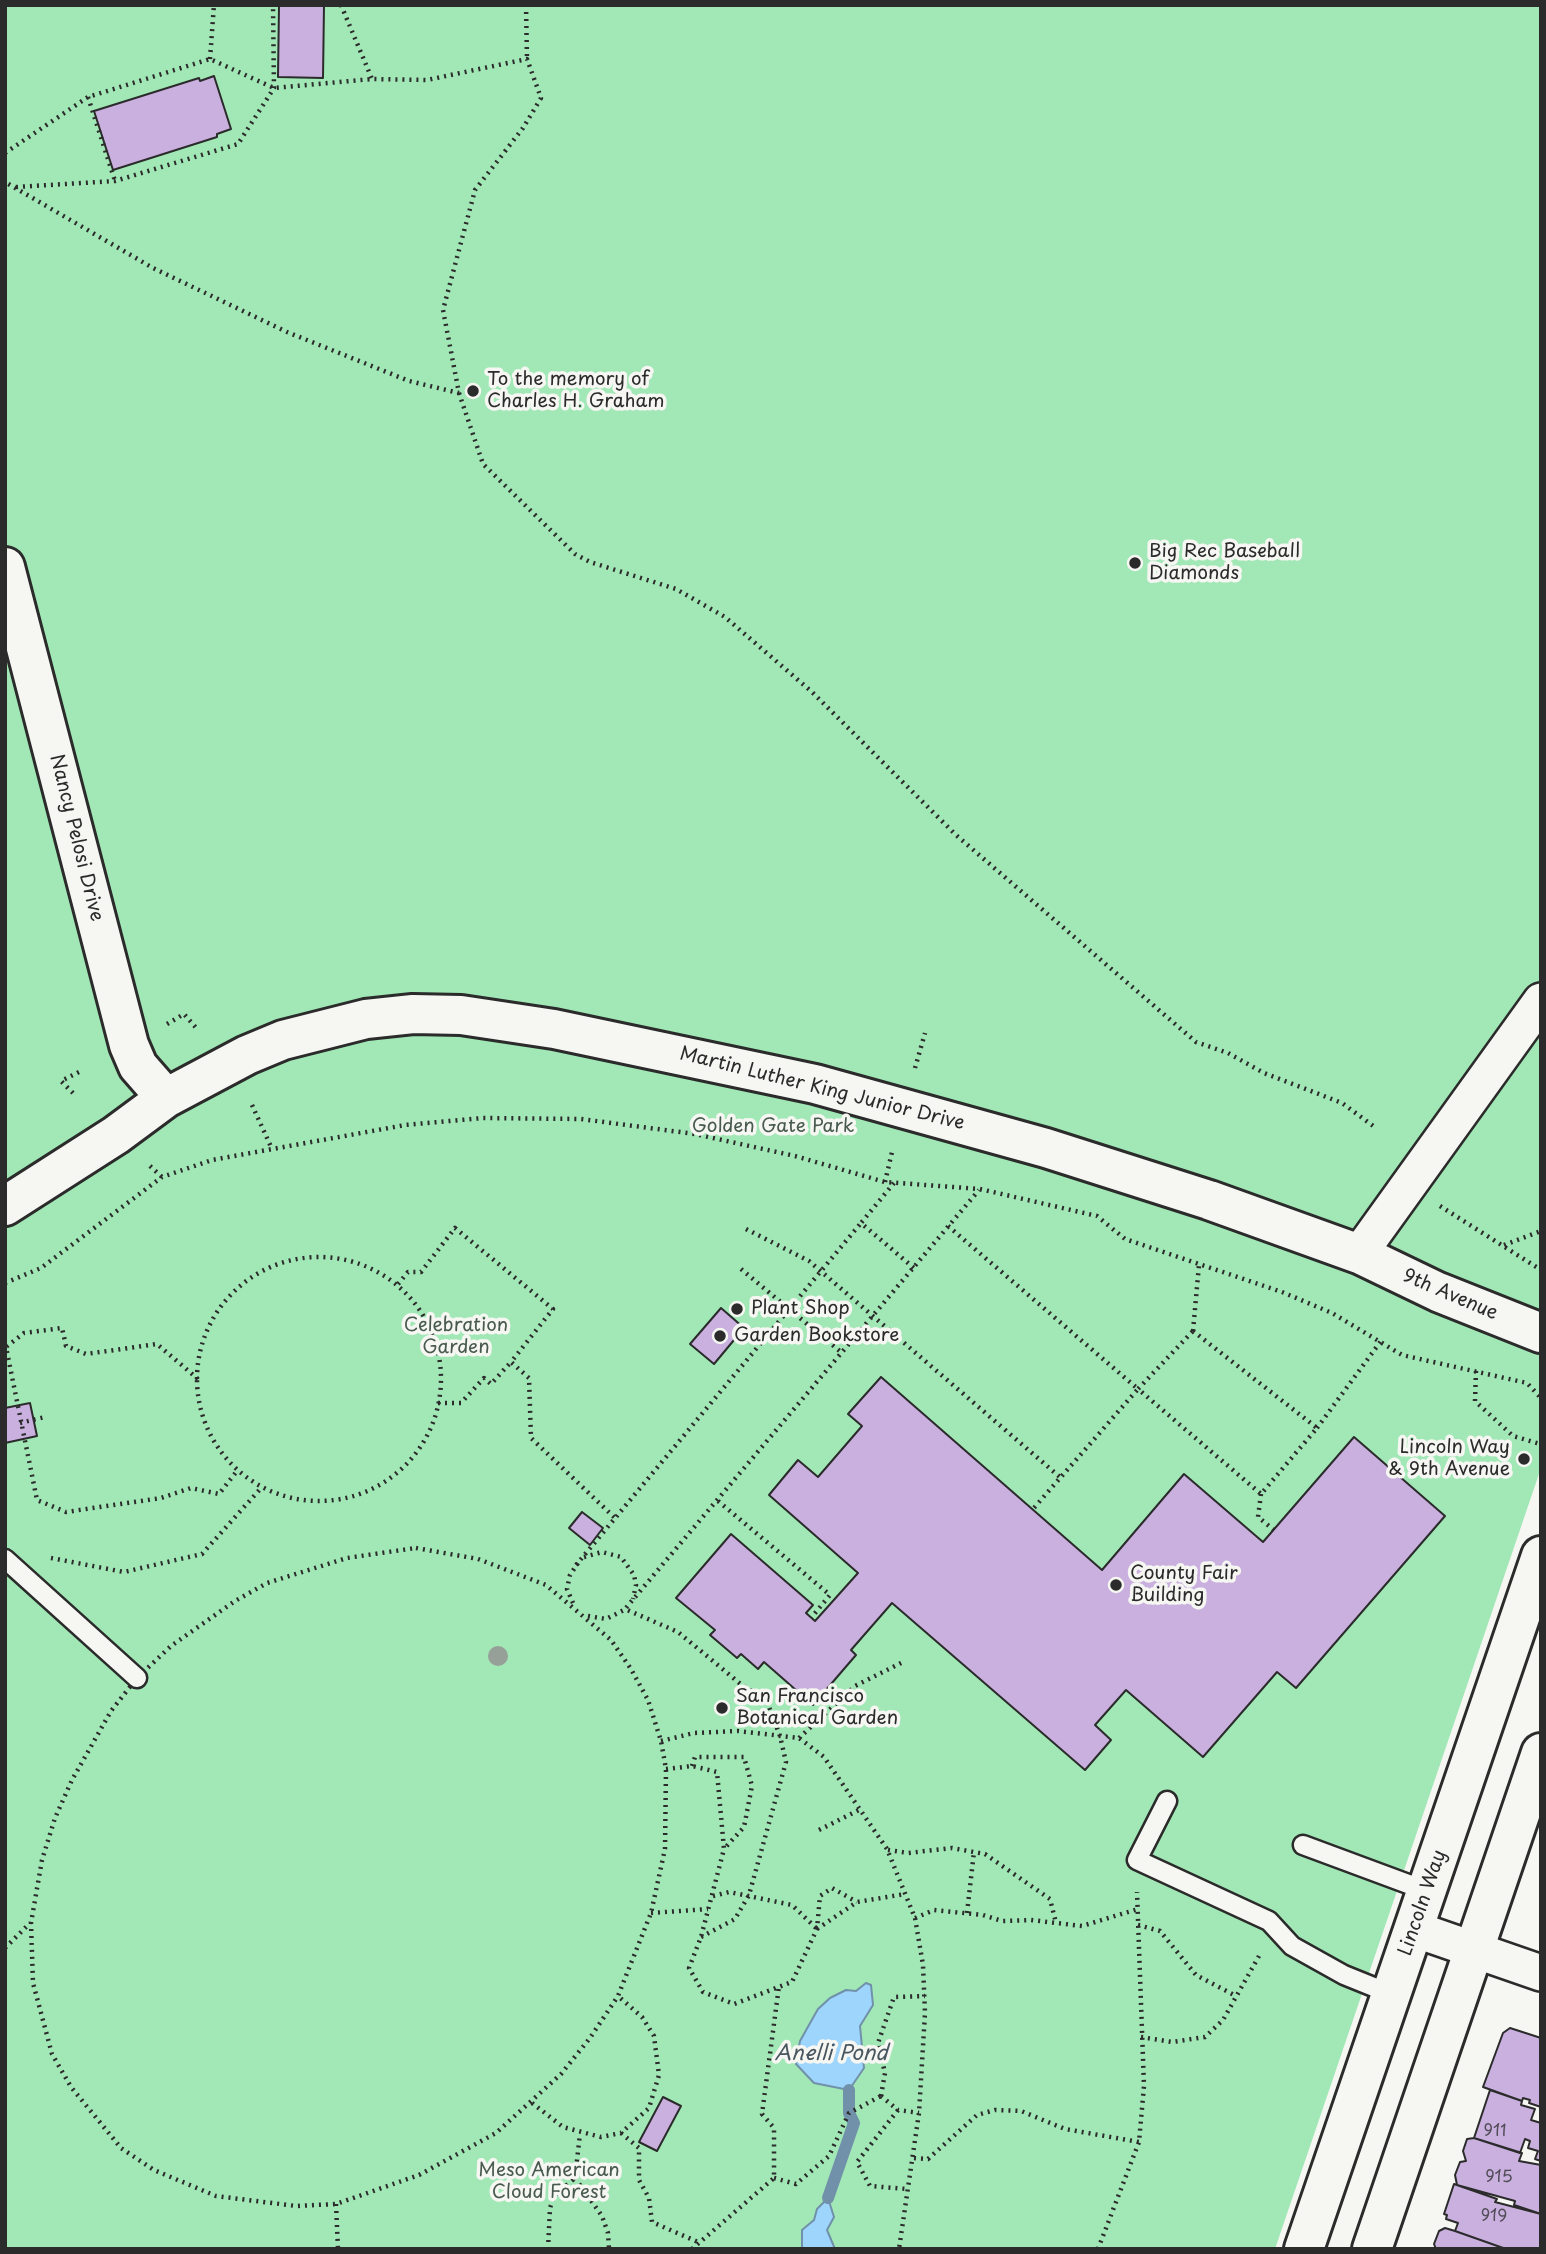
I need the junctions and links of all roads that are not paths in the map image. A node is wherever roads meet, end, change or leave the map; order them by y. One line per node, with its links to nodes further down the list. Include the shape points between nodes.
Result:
1 (5, 567): 3 (street, Nancy Pelosi Drive, via 129,1045 138,1066)
2 (1541, 1001): 5 (street)
3 (166, 1098): 4 (street, Martin Luther King Junior Drive); 5 (street, Martin Luther King Junior Drive, via 247,1055 331,1027 413,1014 506,1020 729,1065 917,1111 1124,1172)
4 (5, 1206)
5 (1359, 1254): 6 (street, 9th Avenue)
6 (1541, 1333)
7 (1541, 1556): 13 (street, Lincoln Way)
8 (5, 1559): 9 (lane)
9 (137, 1678)
10 (1541, 1754): 15 (street)
11 (1167, 1801): 17 (lane, via 1137,1860 1269,1921 1292,1946)
12 (1303, 1845): 13 (lane)
13 (1427, 1891): 14 (street, Lincoln Way)
14 (1413, 1929): 15 (street); 17 (street, Lincoln Way)
15 (1474, 1950): 16 (street); 19 (street)
16 (1541, 1973)
17 (1391, 1994): 18 (street, Lincoln Way)
18 (1304, 2249)
19 (1372, 2249)

